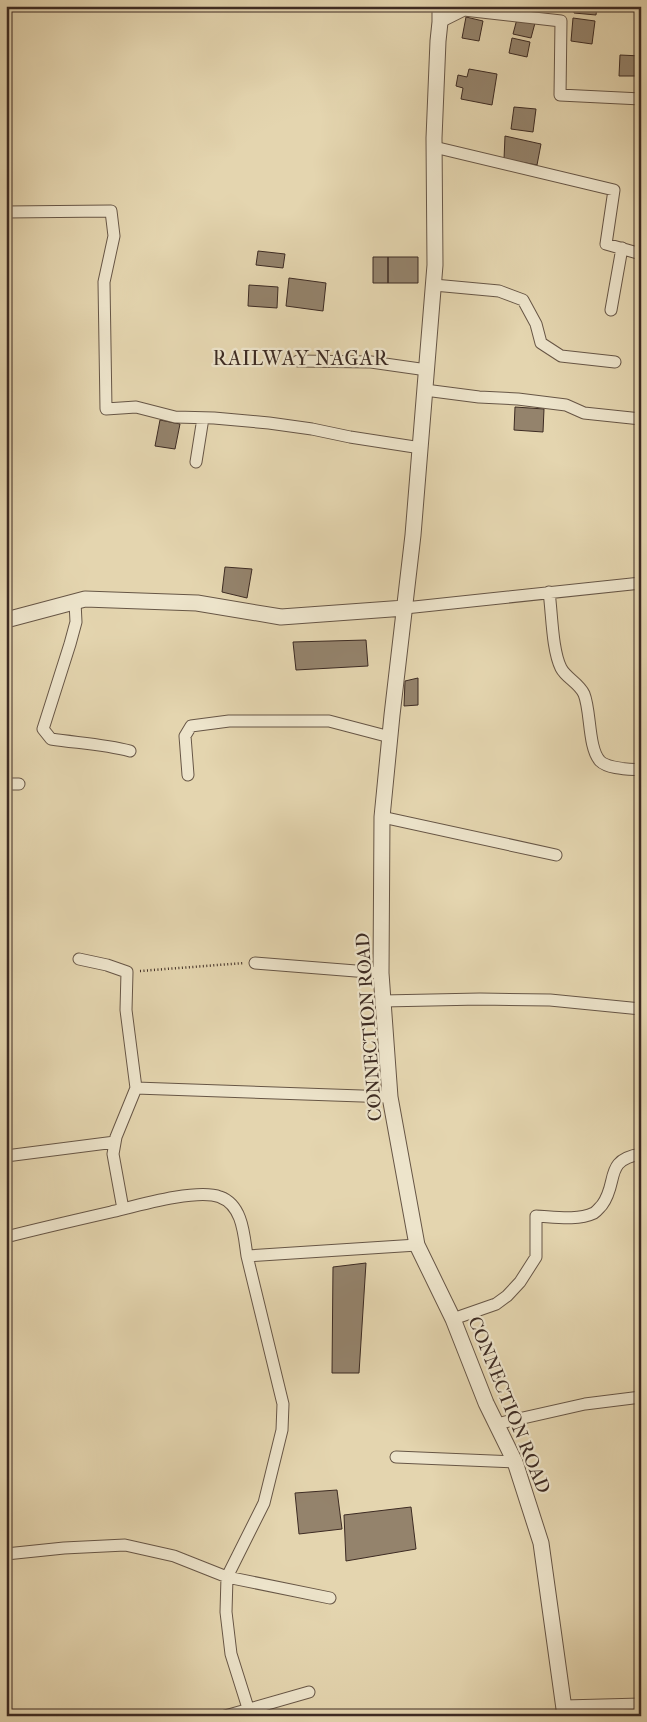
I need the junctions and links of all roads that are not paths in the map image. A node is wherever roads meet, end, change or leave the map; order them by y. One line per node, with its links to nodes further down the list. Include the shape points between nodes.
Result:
1 (440, 6): 2 (street, CONNECTION ROAD)
2 (440, 22): 3 (street, via 464,10 561,21 560,95); 4 (street, CONNECTION ROAD)
3 (641, 99)
4 (434, 147): 6 (street, via 614,190 606,244); 8 (street, CONNECTION ROAD)
5 (6, 212): 14 (street, via 111,211 114,236 104,282 106,409 136,407 175,418)
6 (622, 248): 7 (street); 9 (street)
7 (641, 254)
8 (434, 284): 11 (street, via 499,291 523,300 536,324 541,343 561,356); 12 (street, CONNECTION ROAD)
9 (611, 310)
10 (298, 361): 12 (street, via 371,362)
11 (615, 362)
12 (427, 370): 13 (street, CONNECTION ROAD)
13 (426, 390): 15 (street, via 566,405 584,413); 16 (street, CONNECTION ROAD)
14 (203, 418): 16 (street, via 269,423); 17 (street)
15 (641, 419)
16 (421, 448): 21 (street, CONNECTION ROAD)
17 (196, 462)
18 (641, 583): 19 (street)
19 (549, 592): 21 (street); 25 (street, via 558,659 562,671 585,694 595,753 601,762 609,766)
20 (75, 602): 21 (street, via 85,599 197,603 281,617); 22 (street); 24 (street, via 76,622 43,729 51,739)
21 (405, 608): 23 (street, CONNECTION ROAD)
22 (6, 620)
23 (390, 737): 26 (street, via 329,721 229,722 191,726 185,736); 29 (street, CONNECTION ROAD)
24 (130, 751)
25 (641, 770)
26 (188, 775)
27 (6, 784): 28 (street)
28 (19, 784)
29 (382, 817): 30 (street); 33 (street, CONNECTION ROAD)
30 (556, 855)
31 (79, 959): 36 (street, via 127,972 126,1010)
32 (256, 963): 33 (street)
33 (381, 972): 34 (street, CONNECTION ROAD)
34 (383, 1001): 35 (street, via 550,1000); 37 (street, CONNECTION ROAD)
35 (641, 1009)
36 (136, 1088): 37 (street); 38 (street)
37 (390, 1097): 43 (street, CONNECTION ROAD)
38 (115, 1142): 40 (street); 41 (street, via 113,1154)
39 (641, 1154): 45 (street, via 625,1158 616,1165 606,1199 596,1212 576,1218 536,1216 536,1257 520,1282 496,1304)
40 (6, 1156)
41 (123, 1209): 42 (street); 44 (street, via 196,1194 220,1197 235,1207)
42 (6, 1237)
43 (417, 1245): 44 (street); 45 (street, CONNECTION ROAD)
44 (248, 1256): 51 (street, via 284,1404 282,1430 264,1503)
45 (453, 1319): 47 (street, CONNECTION ROAD)
46 (641, 1397): 47 (street, via 585,1404)
47 (496, 1424): 49 (street, CONNECTION ROAD)
48 (396, 1457): 49 (street)
49 (514, 1462): 55 (street, CONNECTION ROAD, via 541,1543)
50 (6, 1554): 51 (street, via 126,1545 174,1556)
51 (227, 1577): 52 (street); 56 (street, via 226,1612 231,1654)
52 (330, 1598)
53 (309, 1692): 56 (street)
54 (641, 1704): 55 (street)
55 (565, 1711)
56 (250, 1712): 57 (street)
57 (225, 1716)

